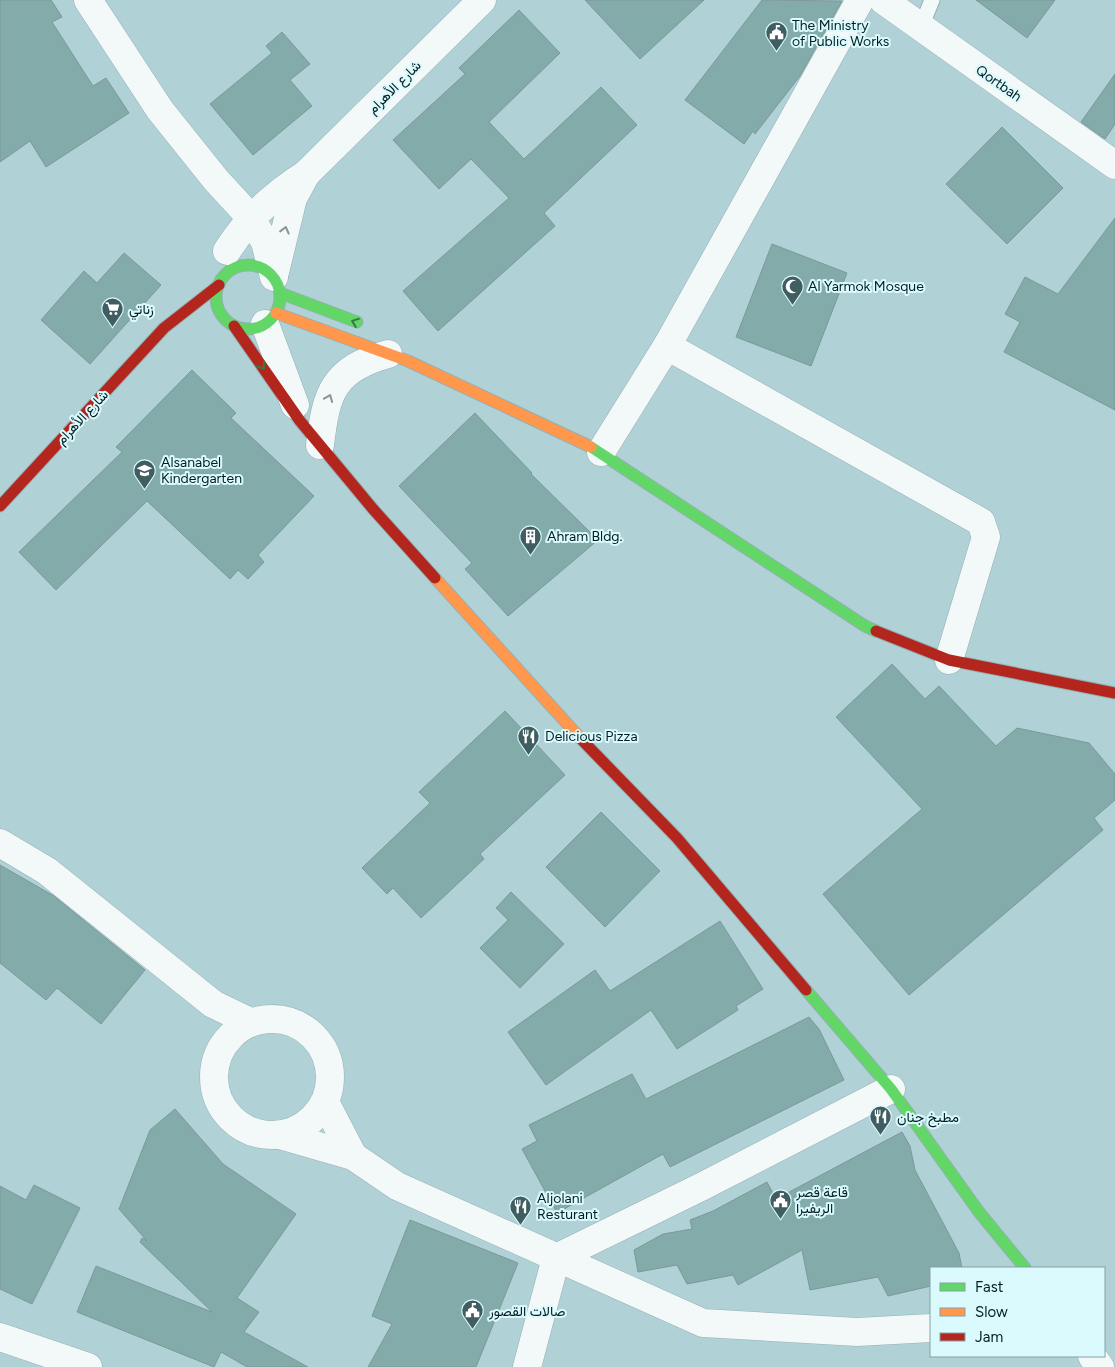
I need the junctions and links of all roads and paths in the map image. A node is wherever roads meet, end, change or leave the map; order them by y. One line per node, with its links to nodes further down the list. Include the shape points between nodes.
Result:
1 (88, 0): 9 (street, via 160,110)
2 (482, 0): 8 (street, شارع الأهرام)
3 (860, 0): 20 (street)
4 (883, 0): 6 (street, Qortbah)
5 (932, 0): 6 (lane)
6 (921, 27): 7 (street, Qortbah)
7 (1115, 165)
8 (306, 174): 10 (street, via 285,187); 12 (street, one-way to 8, via 293,198)
9 (216, 180): 10 (street); 11 (street, via 225,214)
10 (252, 218): 11 (street); 12 (street, via 265,242)
11 (224, 270): 12 (street, via 246,264 256,265 266,270); 13 (street, via 216,302); 19 (street, شارع الأهرام)
12 (277, 285): 14 (street); 18 (street, one-way to 12)
13 (224, 318): 15 (street); 17 (street)
14 (270, 319): 17 (street, via 255,328); 21 (street); 22 (street)
15 (208, 320)
16 (192, 321): 19 (street)
17 (234, 326): 22 (street, one-way to 22)
18 (367, 326)
19 (164, 328): 25 (street, شارع الأهرام)
20 (668, 346): 24 (street); 26 (street, via 981,522 986,537)
21 (392, 351): 23 (street, one-way to 21, via 324,409 332,390 356,366); 24 (street)
22 (300, 421): 23 (street)
23 (320, 446): 32 (street, via 540,696 677,838)
24 (601, 452): 26 (street, via 865,626)
25 (0, 506)
26 (949, 660): 27 (street)
27 (1115, 693)
28 (0, 843): 29 (street, via 47,871)
29 (213, 1004): 30 (street); 31 (street)
30 (250, 1022): 31 (street); 33 (street, via 270,1018 290,1021 308,1030 321,1044 329,1063 330,1082)
31 (221, 1047): 34 (street, via 215,1064 214,1083 219,1101 229,1117 244,1128 262,1134)
32 (891, 1089): 36 (street); 37 (street, via 979,1212)
33 (325, 1102): 34 (street, via 313,1118 298,1129); 35 (street)
34 (280, 1134): 35 (street)
35 (353, 1156): 36 (street, via 397,1186)
36 (556, 1258): 38 (street, via 704,1323 857,1332); 41 (street)
37 (1024, 1267)
38 (930, 1328)
39 (0, 1337): 40 (street)
40 (88, 1367)
41 (527, 1367)

